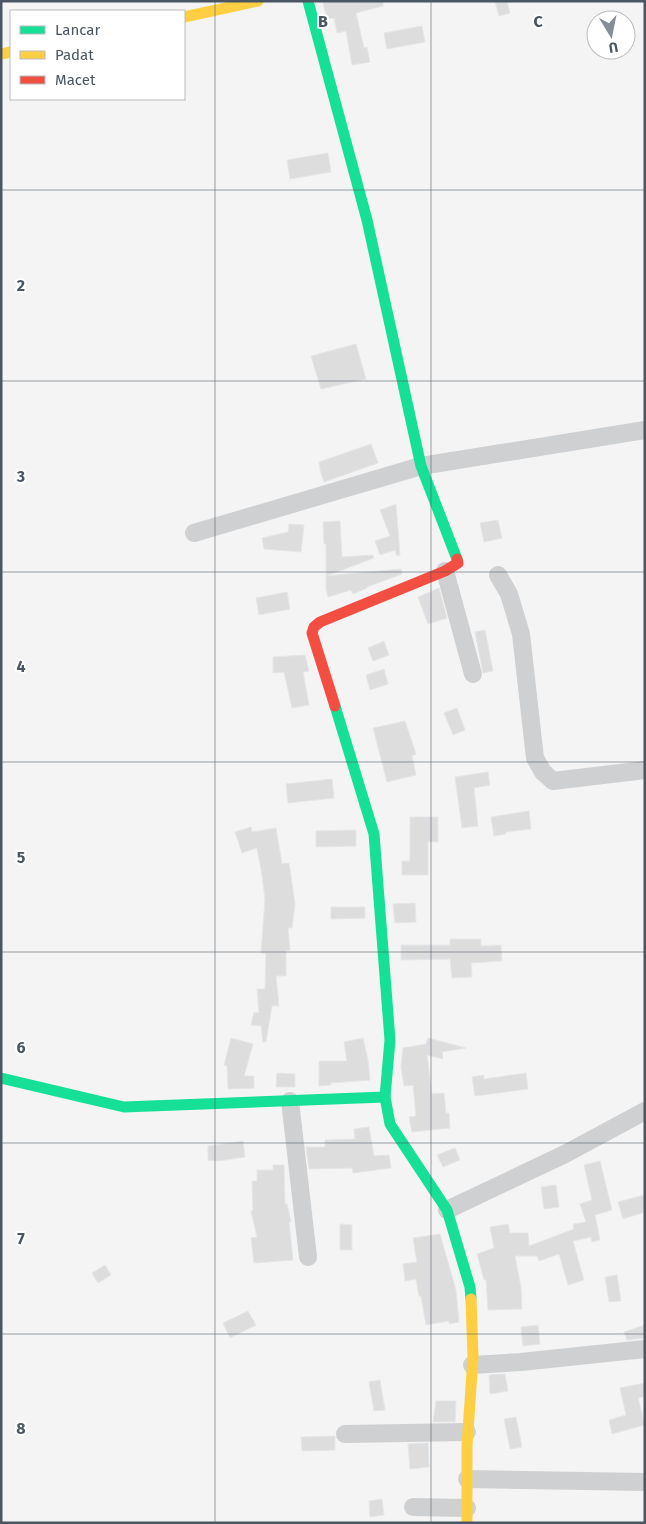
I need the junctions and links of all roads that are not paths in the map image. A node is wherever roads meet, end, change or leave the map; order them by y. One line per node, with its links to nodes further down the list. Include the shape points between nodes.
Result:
1 (258, 1): 3 (street)
2 (308, 1): 5 (street, via 367,220)
3 (185, 17)
4 (645, 430): 5 (street)
5 (421, 466): 6 (street); 7 (street, via 458,562)
6 (194, 534)
7 (445, 571): 9 (street); 12 (street, via 320,622 312,633 374,834 390,1040)
8 (498, 575): 10 (street, via 509,594 521,634 535,758 543,772 553,781)
9 (473, 674)
10 (645, 770)
11 (1, 1078): 13 (street, via 124,1107)
12 (385, 1097): 13 (street); 15 (street, via 390,1124)
13 (290, 1101): 16 (street)
14 (645, 1111): 15 (street, via 565,1154)
15 (447, 1210): 18 (street, via 470,1287 474,1319)
16 (308, 1257)
17 (645, 1349): 18 (street)
18 (472, 1365): 19 (street)
19 (468, 1432): 20 (street); 21 (street)
20 (345, 1434)
21 (467, 1479): 22 (street); 24 (street)
22 (645, 1482)
23 (413, 1507): 24 (street)
24 (467, 1516)

